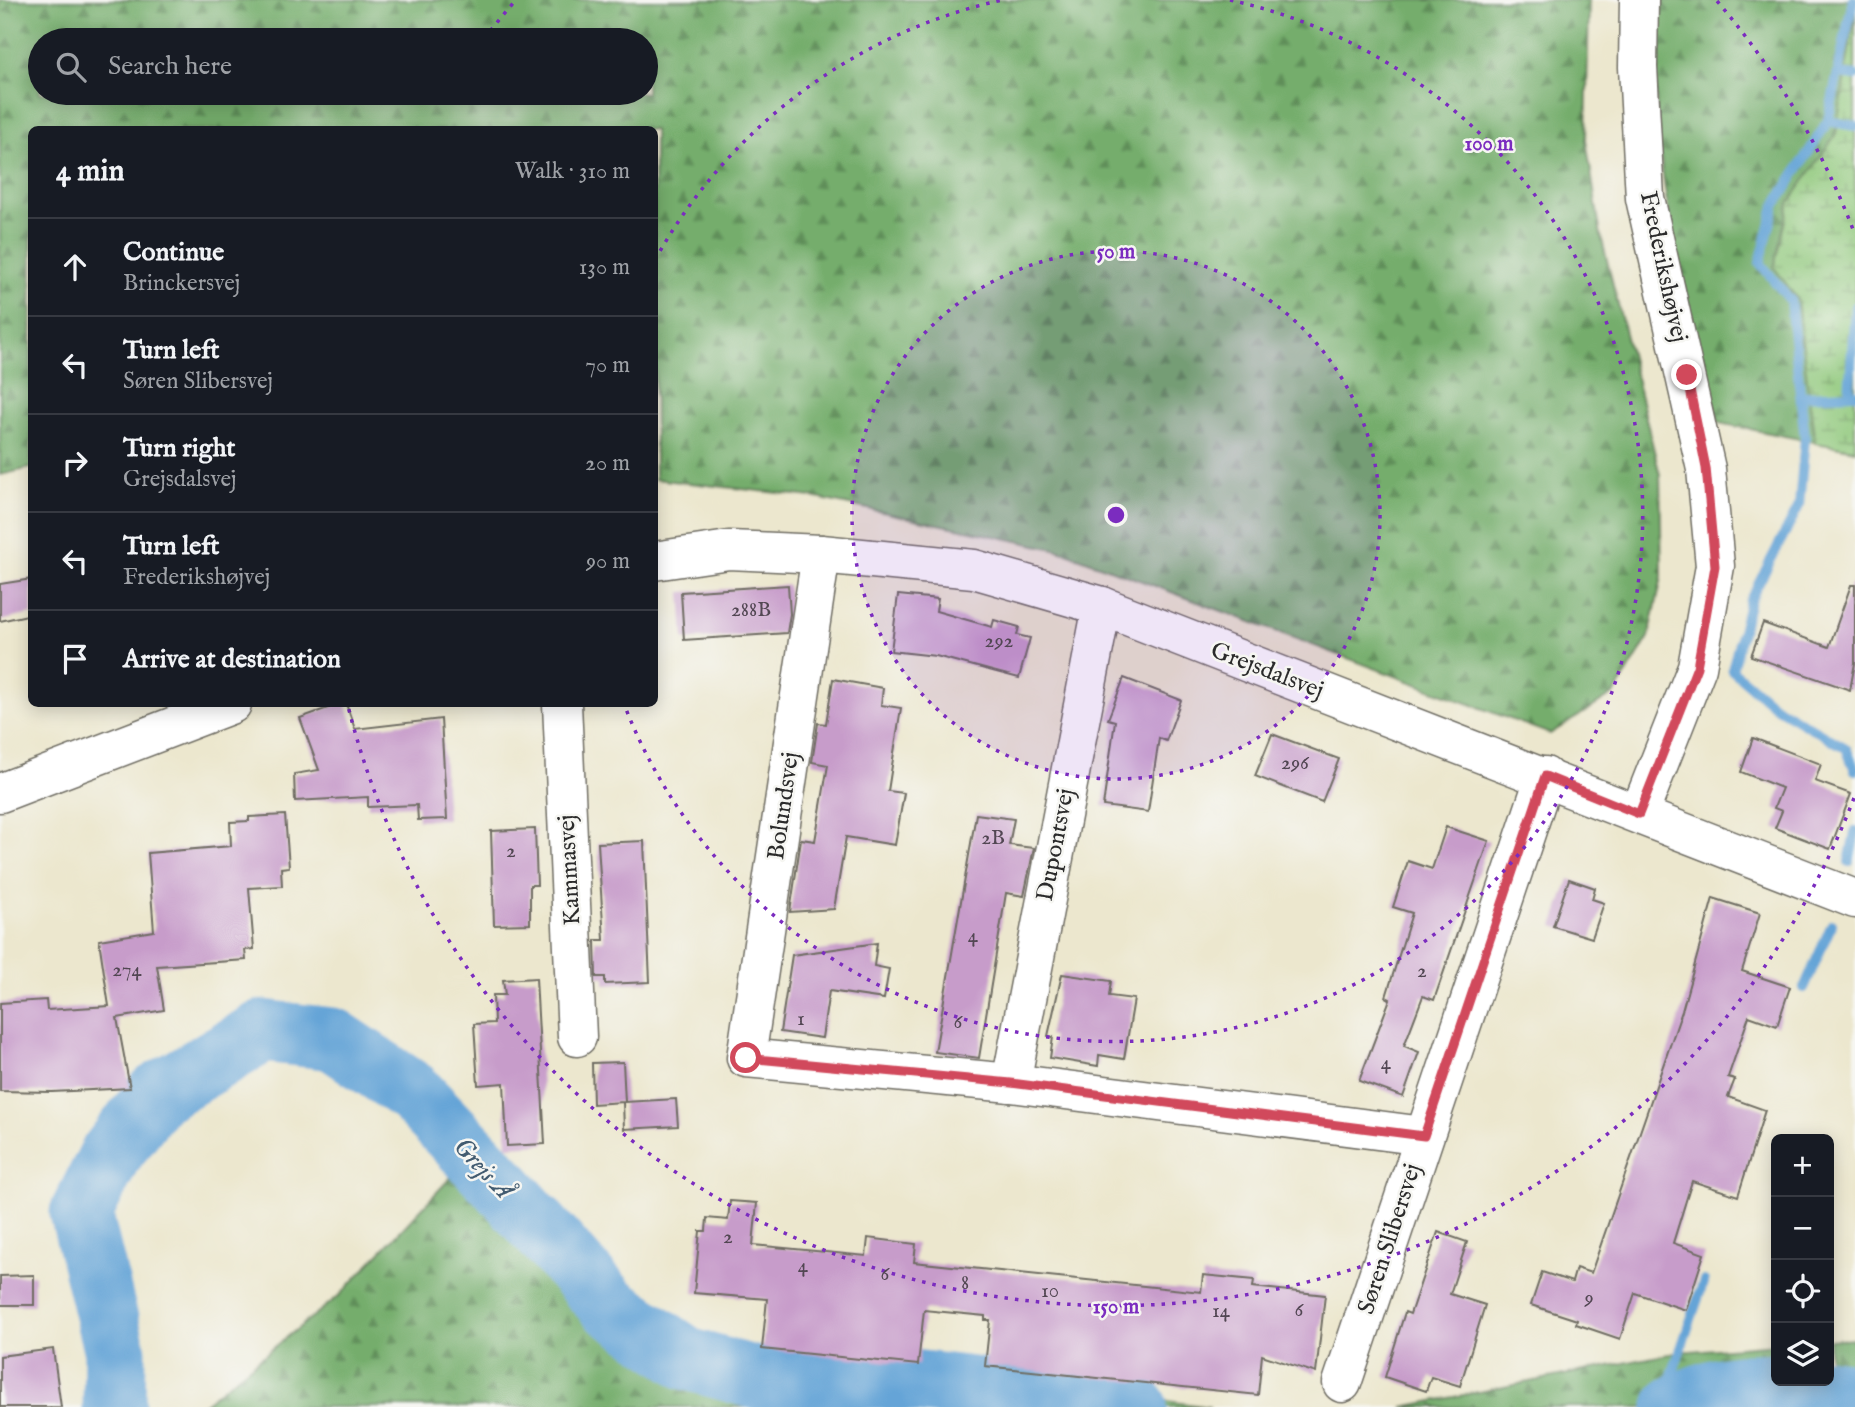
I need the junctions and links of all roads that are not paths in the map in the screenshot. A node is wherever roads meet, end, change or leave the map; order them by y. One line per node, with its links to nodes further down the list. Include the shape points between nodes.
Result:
1 (1639, 0): 9 (street, Frederikshøjvej, via 1645,198 1706,468 1715,566 1697,667)
2 (821, 554): 3 (street, Grejsdalsvej, via 729,550); 4 (street, Grejsdalsvej, via 974,569); 12 (street, Bolundsvej, via 746,1058)
3 (658, 560)
4 (1102, 606): 7 (street, Grejsdalsvej); 12 (street, Dupontsvej)
5 (224, 707): 8 (street)
6 (562, 707): 11 (street, Kammasvej)
7 (1545, 776): 9 (street, Grejsdalsvej); 13 (street, Søren Slibersvej)
8 (0, 793)
9 (1639, 814): 10 (street, Grejsdalsvej)
10 (1855, 899)
11 (577, 1037)
12 (1011, 1083): 13 (street)
13 (1424, 1136): 14 (street, Søren Slibersvej)
14 (1342, 1383)

